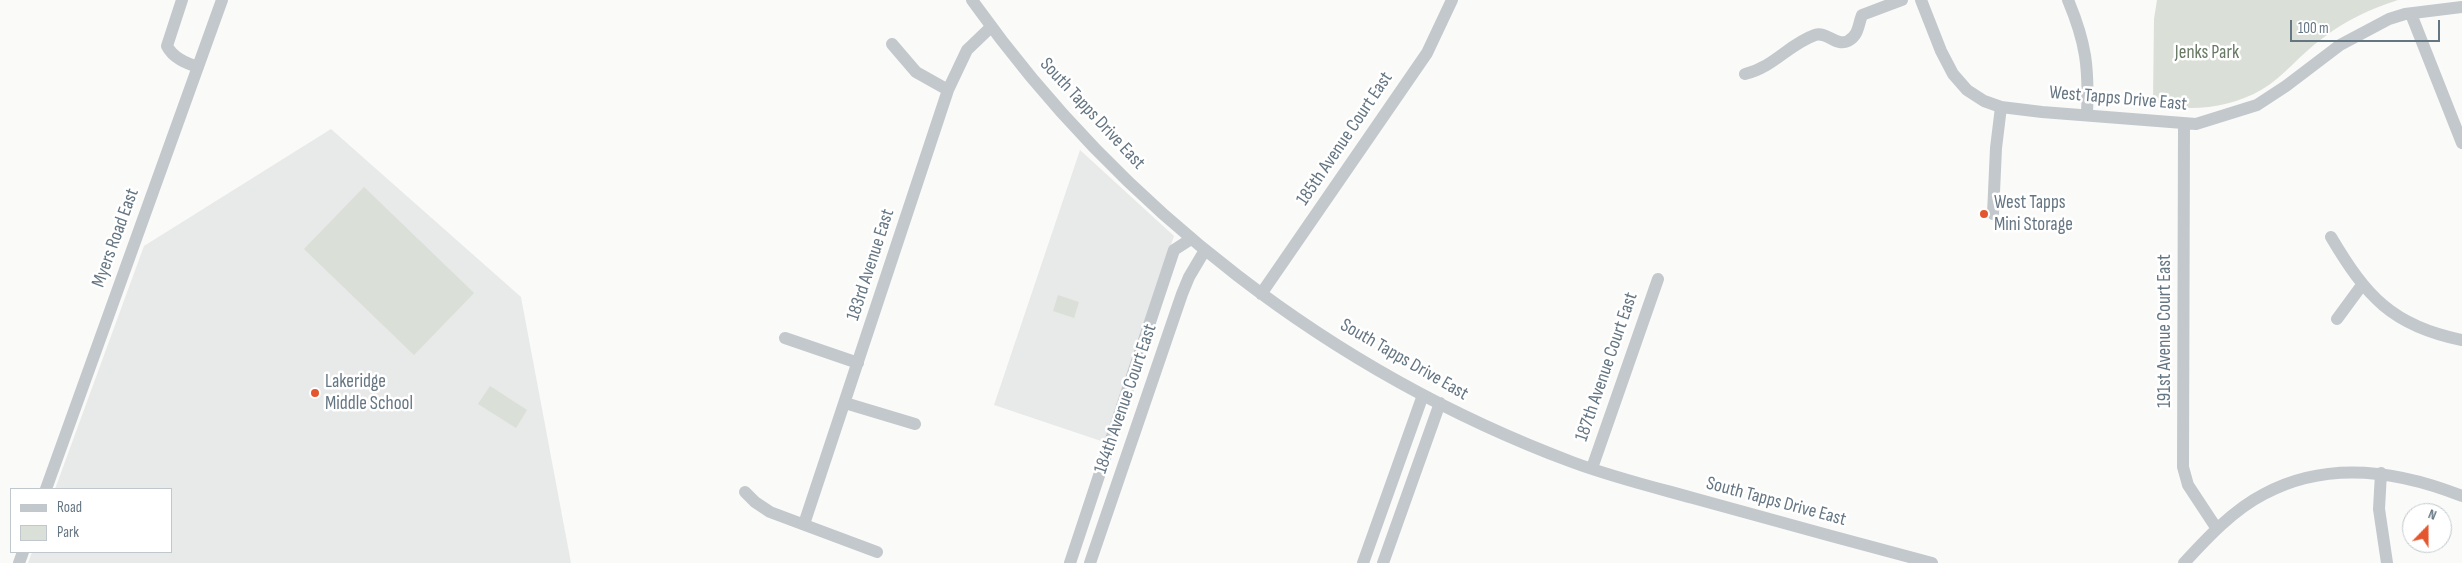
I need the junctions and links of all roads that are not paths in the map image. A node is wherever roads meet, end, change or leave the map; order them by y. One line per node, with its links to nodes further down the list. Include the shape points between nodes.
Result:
1 (182, 0): 12 (street, via 167,46 186,63)
2 (222, 0): 12 (street, Myers Road East)
3 (972, 0): 10 (street, South Tapps Drive East)
4 (1452, 0): 25 (street, 185th Avenue Court East, via 1426,54)
5 (1902, 0): 13 (street, via 1862,15 1858,32 1848,41 1838,42 1825,35 1816,35 1758,71)
6 (1921, 0): 15 (street, West Tapps Drive East, via 1941,51 1959,83 1974,96)
7 (2068, 0): 16 (street, via 2081,31 2086,54 2089,76)
8 (2462, 7): 9 (street, West Tapps Drive East)
9 (2412, 14): 17 (street, West Tapps Drive East, via 2389,19 2340,44 2257,105 2210,121); 18 (street)
10 (991, 27): 14 (street, 183rd Avenue East, via 967,50); 21 (street, South Tapps Drive East, via 1082,135)
11 (892, 44): 14 (street, via 916,72)
12 (198, 67): 36 (street, Myers Road East)
13 (1745, 74)
14 (948, 90): 29 (street, 183rd Avenue East)
15 (2001, 107): 16 (street, West Tapps Drive East); 19 (street)
16 (2087, 114): 17 (street, West Tapps Drive East)
17 (2184, 124): 40 (street, 191st Avenue Court East, via 2183,466 2188,485)
18 (2462, 143)
19 (1993, 214)
20 (2331, 237): 24 (street)
21 (1191, 238): 22 (street, South Tapps Drive East); 42 (street, via 1174,250)
22 (1205, 250): 25 (street, South Tapps Drive East); 43 (street, 184th Avenue Court East, via 1188,276)
23 (1658, 279): 34 (street, 187th Avenue Court East)
24 (2362, 285): 26 (street); 28 (street, via 2381,305 2416,326)
25 (1261, 294): 30 (street, South Tapps Drive East, via 1336,344)
26 (2337, 318)
27 (785, 338): 29 (street)
28 (2462, 340)
29 (858, 363): 31 (street, 183rd Avenue East)
30 (1423, 395): 32 (street, South Tapps Drive East); 44 (street)
31 (846, 403): 33 (street); 39 (street, 183rd Avenue East)
32 (1440, 403): 34 (street, South Tapps Drive East, via 1519,440); 45 (street)
33 (915, 424)
34 (1592, 468): 46 (street, South Tapps Drive East, via 1664,491)
35 (2381, 473): 38 (street, via 2430,484); 40 (street, via 2353,472 2290,483 2263,494); 48 (street, via 2379,509)
36 (46, 488)
37 (745, 492): 39 (street, via 770,512)
38 (2462, 496)
39 (804, 524): 41 (street)
40 (2217, 530): 47 (street)
41 (877, 552)
42 (1070, 563)
43 (1090, 563)
44 (1363, 563)
45 (1383, 563)
46 (1932, 563)
47 (2184, 563)
48 (2387, 563)

